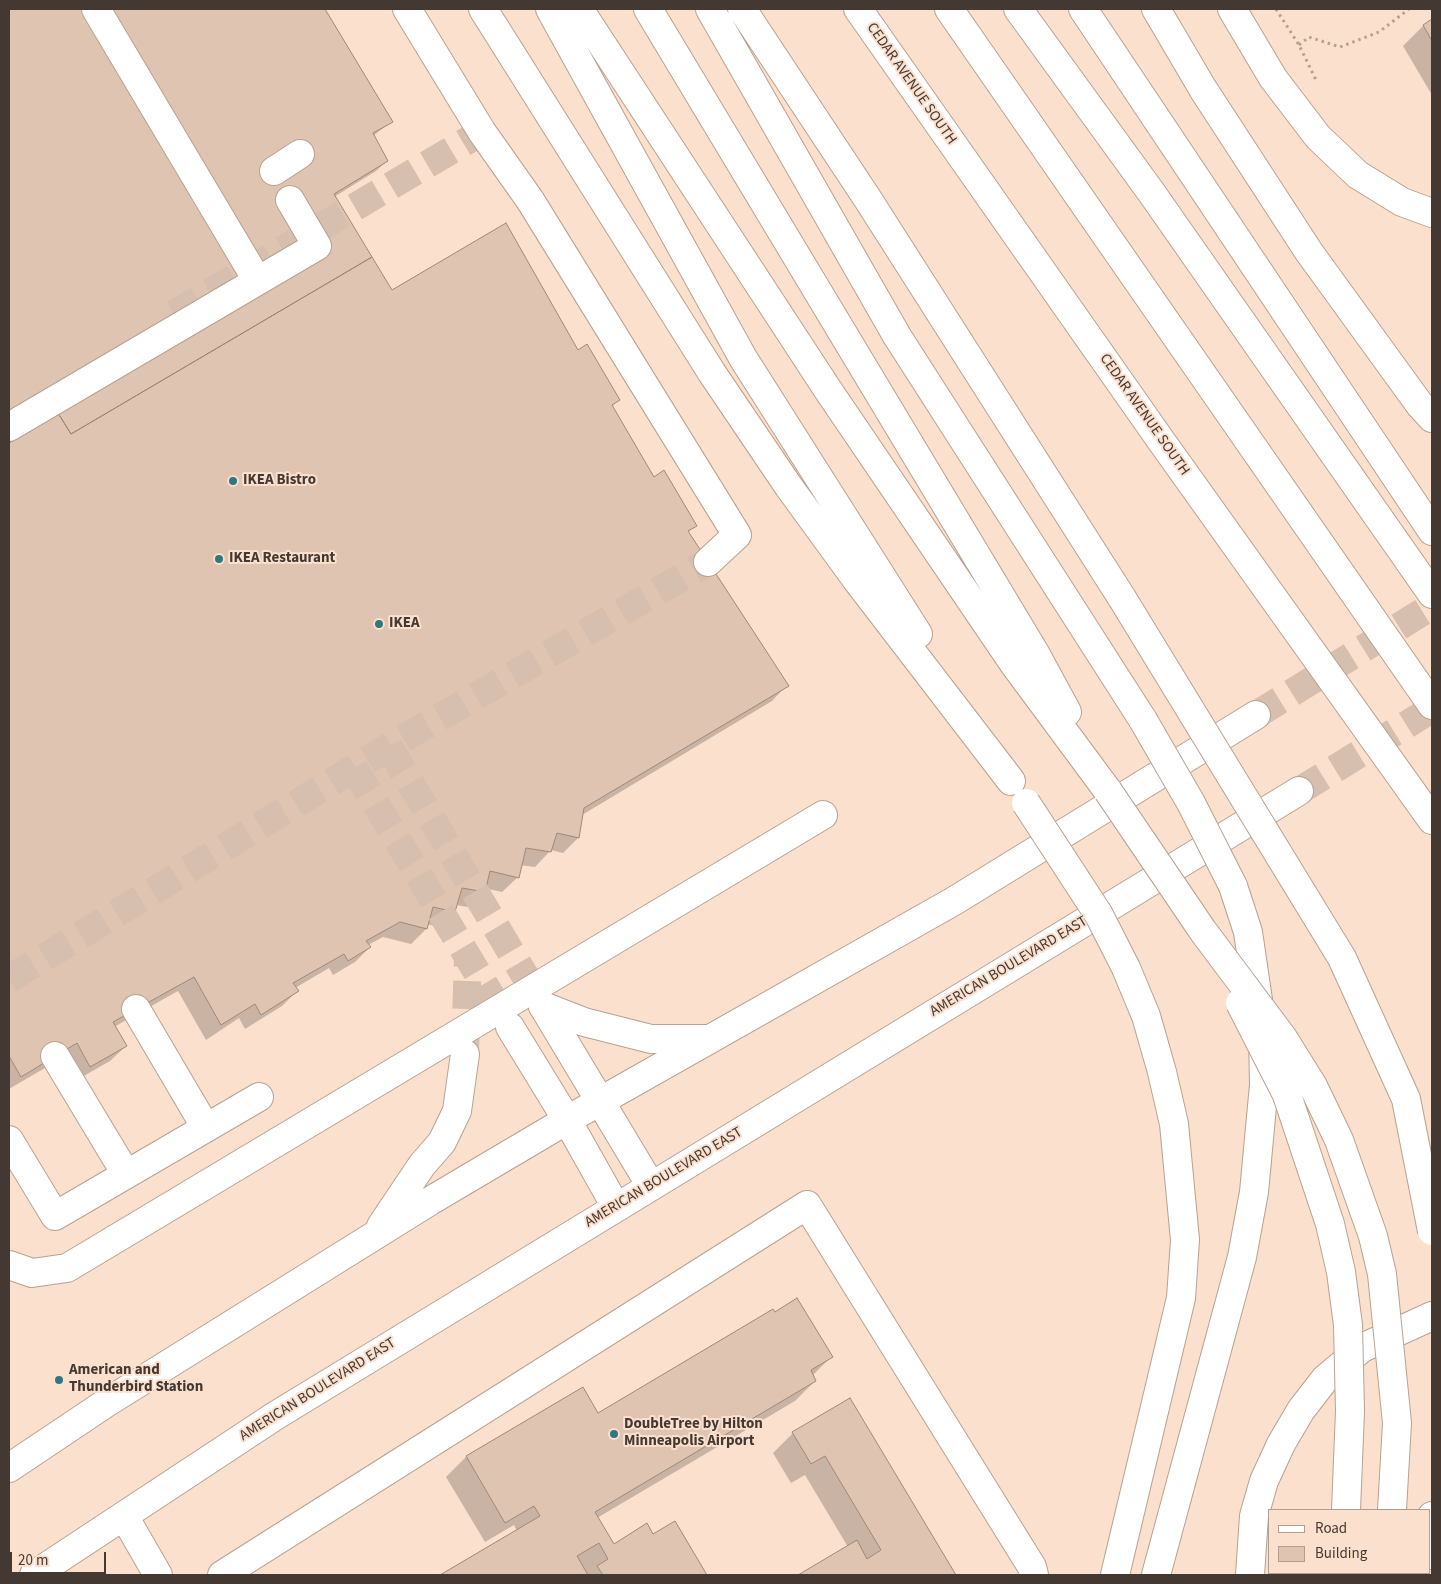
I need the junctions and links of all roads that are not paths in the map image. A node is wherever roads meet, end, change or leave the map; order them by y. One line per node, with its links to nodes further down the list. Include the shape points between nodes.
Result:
1 (96, 9): 21 (main road)
2 (407, 9): 25 (main road, via 738,535)
3 (483, 9): 30 (main road, via 712,373 789,487)
4 (550, 9): 30 (main road, via 744,358)
5 (579, 9): 27 (main road, via 828,390)
6 (648, 9): 27 (main road)
7 (710, 9): 65 (main road, bridge, via 897,336 1143,720 1191,803 1233,886 1248,932 1263,1034 1264,1085 1254,1192 1242,1257)
8 (742, 9): 48 (main road, bridge, via 869,201 1122,598 1342,958 1406,1099)
9 (858, 9): 33 (main road, CEDAR AVENUE SOUTH)
10 (949, 9): 28 (main road)
11 (1018, 9): 26 (main road, via 1151,192)
12 (1083, 9): 24 (main road)
13 (1146, 9): 16 (main road)
14 (1156, 9): 16 (main road)
15 (1232, 9): 20 (main road, via 1273,78 1318,137 1358,175 1402,202)
16 (1203, 89): 22 (main road, via 1309,252)
17 (300, 154): 18 (main road)
18 (274, 171)
19 (290, 200): 21 (main road, via 317,246)
20 (1432, 213)
21 (257, 280): 23 (main road)
22 (1432, 418)
23 (9, 427)
24 (1432, 531)
25 (708, 562)
26 (1432, 594)
27 (1024, 658): 34 (main road, bridge, via 1108,791)
28 (1432, 705)
29 (1256, 715): 37 (main road, via 954,902)
30 (1011, 781): 64 (main road, bridge, via 1099,916 1126,968 1146,1016 1170,1107 1176,1144 1185,1240 1181,1298)
31 (1299, 790): 46 (main road, AMERICAN BOULEVARD EAST)
32 (823, 815): 50 (main road, via 66,1268 32,1273)
33 (1432, 820)
34 (1203, 931): 55 (main road, bridge, via 1287,1095 1330,1224 1348,1325 1350,1411); 56 (main road, bridge, via 1283,1038 1313,1086 1339,1140 1373,1236 1383,1283 1397,1423)
35 (136, 1010): 43 (main road)
36 (510, 1027): 42 (main road)
37 (709, 1039): 41 (main road); 41 (main road, via 651,1040 584,1022 543,1006)
38 (465, 1054): 49 (main road, via 457,1111 442,1142 422,1165)
39 (55, 1056): 45 (main road)
40 (259, 1097): 43 (main road)
41 (600, 1101): 42 (main road); 46 (main road)
42 (566, 1120): 47 (main road); 49 (main road)
43 (206, 1128): 45 (main road)
44 (9, 1140): 45 (main road, via 55,1216)
45 (126, 1174)
46 (651, 1186): 47 (main road, AMERICAN BOULEVARD EAST)
47 (616, 1207): 57 (main road, AMERICAN BOULEVARD EAST, via 275,1416)
48 (1432, 1232)
49 (374, 1235): 52 (main road)
50 (9, 1265)
51 (1432, 1316): 66 (main road, via 1362,1348 1325,1379 1301,1410 1264,1481 1254,1516)
52 (106, 1403): 53 (main road); 54 (main road)
53 (9, 1446)
54 (9, 1468)
55 (1346, 1509)
56 (1392, 1509)
57 (124, 1516): 60 (main road, AMERICAN BOULEVARD EAST); 61 (main road)
58 (1432, 1516): 59 (main road)
59 (1431, 1536)
60 (34, 1575)
61 (158, 1575)
62 (222, 1575): 63 (main road, via 807,1205)
63 (1034, 1575)
64 (1115, 1575)
65 (1156, 1575)
66 (1250, 1575)

